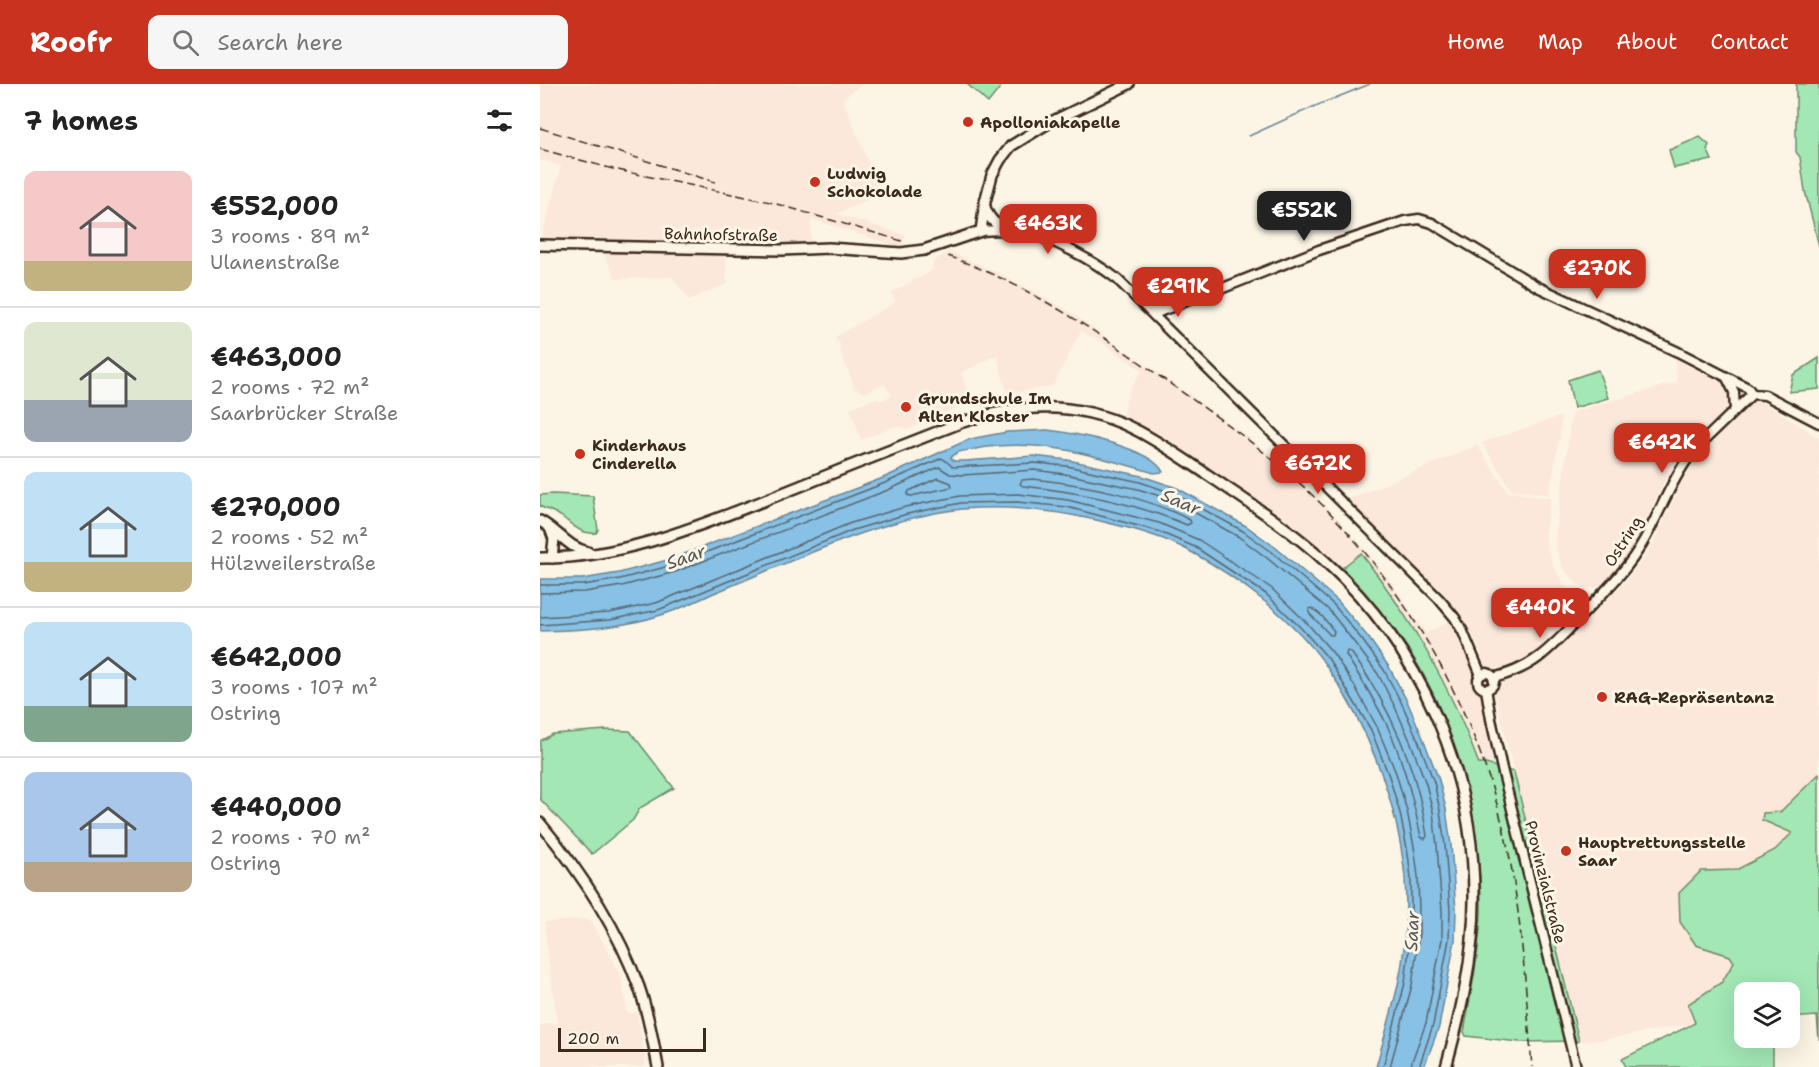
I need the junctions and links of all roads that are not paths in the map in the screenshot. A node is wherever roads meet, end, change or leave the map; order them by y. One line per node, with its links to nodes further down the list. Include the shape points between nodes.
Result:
1 (1129, 84): 2 (main road, via 1011,146 996,167)
2 (984, 206): 3 (main road); 4 (main road, via 996,225)
3 (981, 231): 4 (street); 5 (main road, Bahnhofstraße, via 924,250 901,253)
4 (1016, 231): 6 (street, via 1039,237 1109,273)
5 (540, 245)
6 (1152, 313): 7 (street, via 1162,302 1186,300 1405,221 1425,220 1538,287); 17 (street, via 1447,608 1463,632)
7 (1725, 376): 8 (street); 9 (street, via 1734,392)
8 (1752, 394): 9 (street, Ostring); 10 (street, via 1765,395)
9 (1735, 410): 18 (street, Ostring, via 1683,465 1644,541 1615,581 1538,658)
10 (1819, 423)
11 (540, 521): 12 (main road)
12 (549, 526): 13 (main road); 16 (main road)
13 (560, 535): 14 (main road, via 575,548); 16 (main road, via 562,545)
14 (597, 554): 16 (main road); 22 (main road, via 695,527 960,423 1000,411 1037,407 1077,410 1118,422 1156,441 1270,518 1338,574 1389,633 1438,720 1462,792 1474,887 1469,959)
15 (540, 558): 16 (main road)
16 (556, 558)
17 (1481, 675): 18 (street, via 1488,673); 19 (street, via 1478,683)
18 (1493, 678): 19 (street, via 1492,686)
19 (1486, 689): 23 (street, Provinzialstraße)
20 (540, 823): 21 (main road, via 590,890 614,932 647,1013)
21 (658, 1067)
22 (1446, 1067)
23 (1576, 1067)

